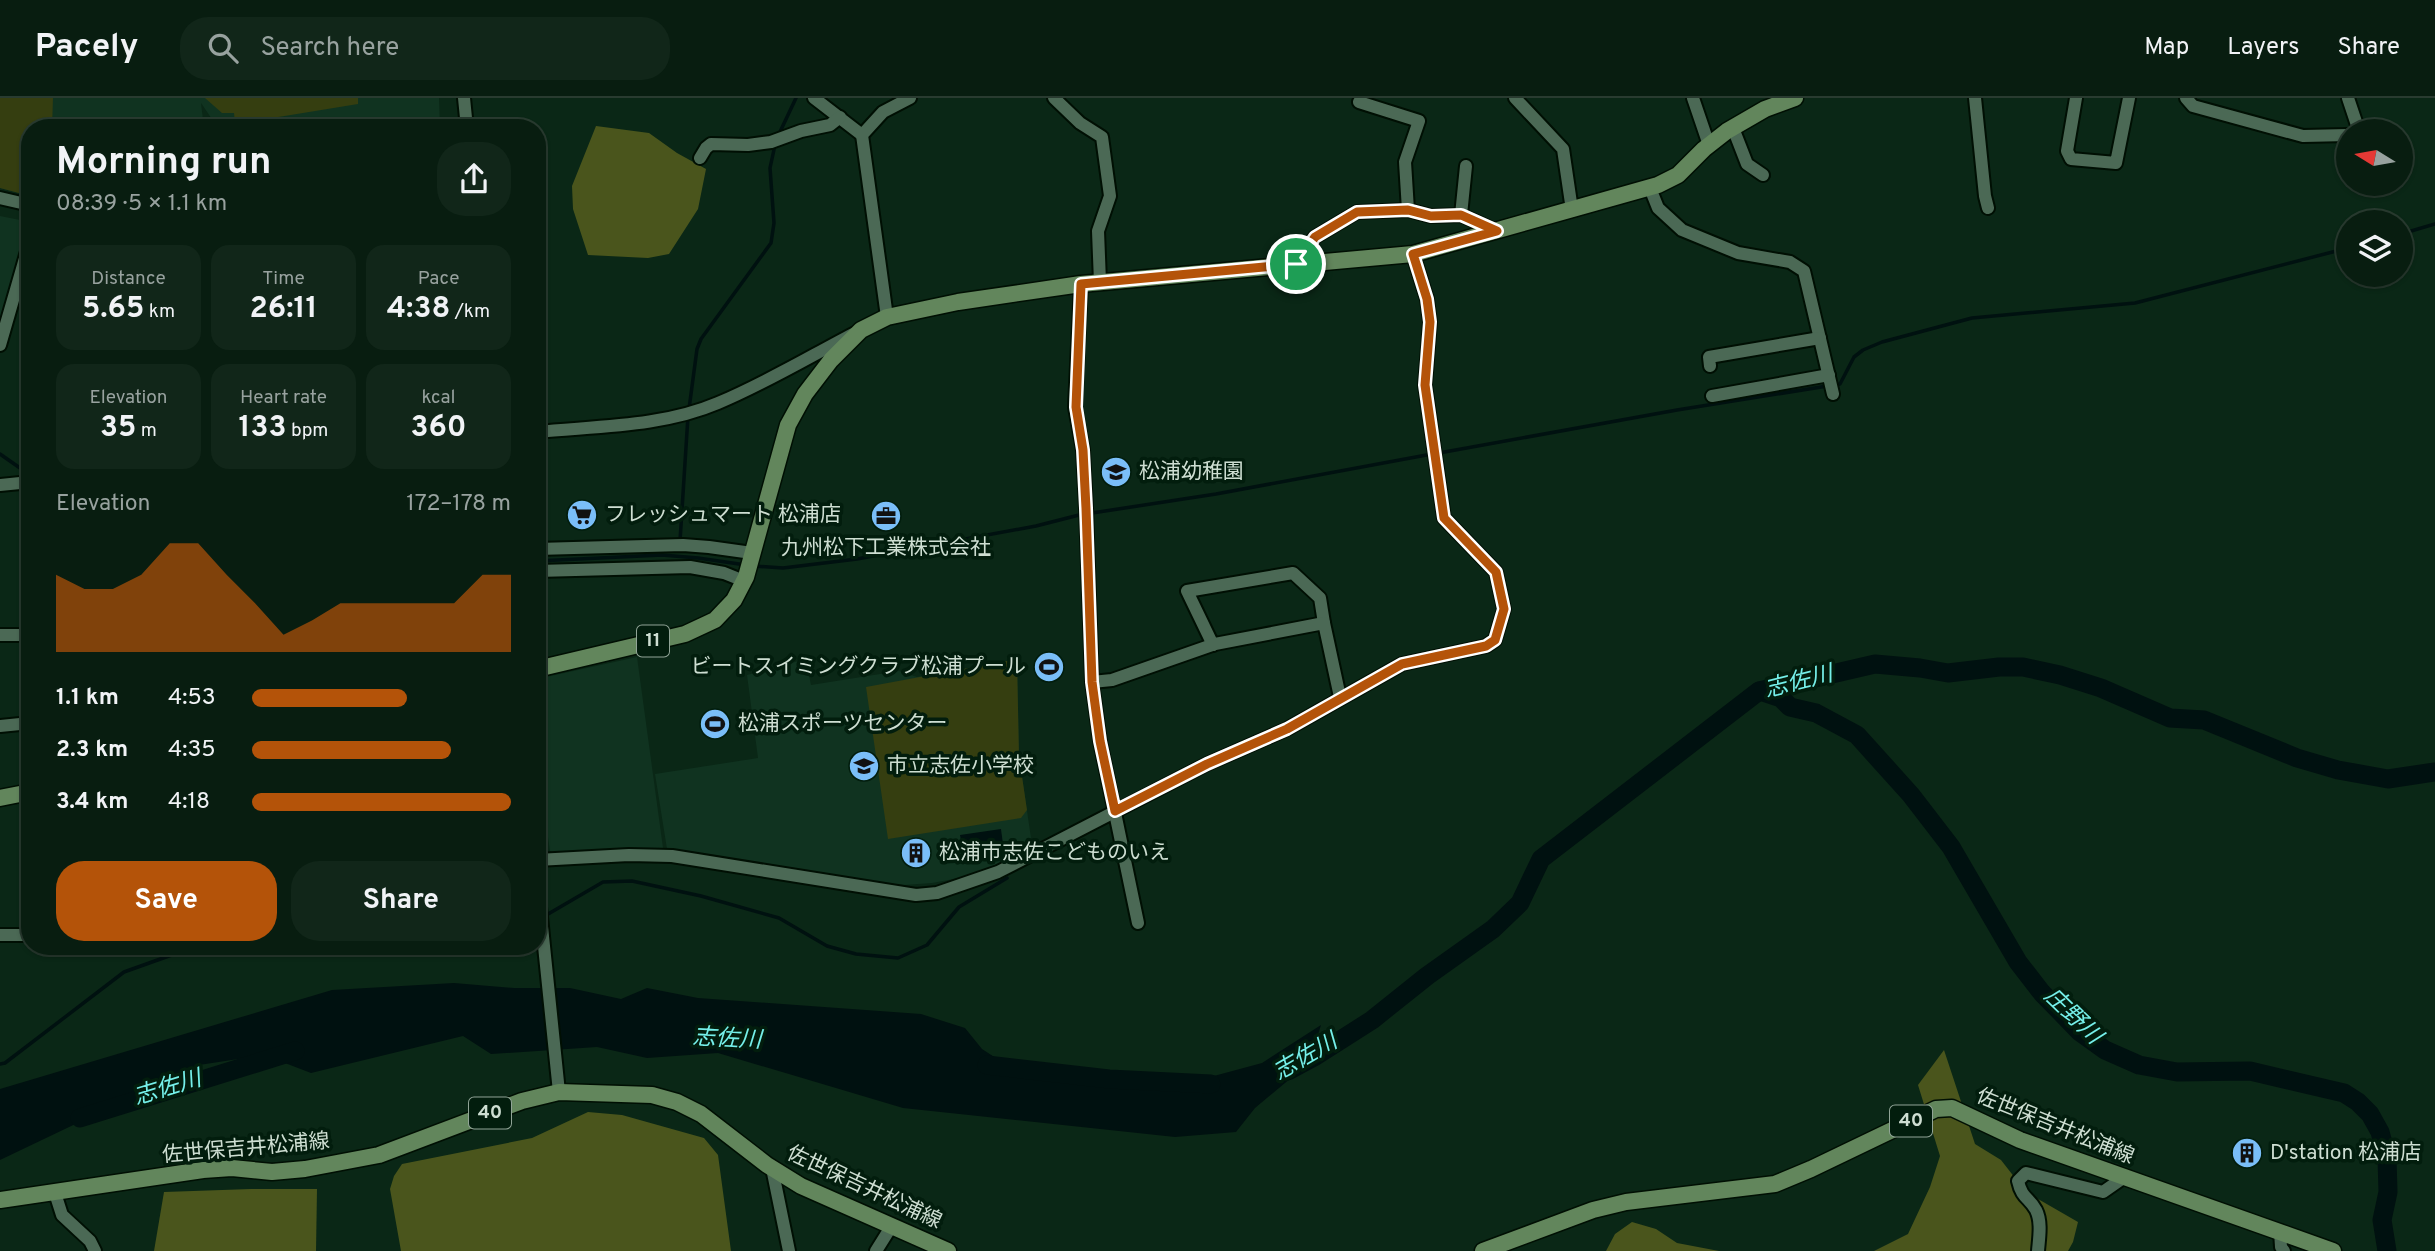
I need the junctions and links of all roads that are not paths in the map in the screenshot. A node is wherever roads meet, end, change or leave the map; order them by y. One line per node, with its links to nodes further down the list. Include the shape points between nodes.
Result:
1 (464, 98): 15 (street)
2 (814, 98): 14 (street)
3 (911, 98): 18 (street, via 883,112)
4 (1054, 98): 35 (street, via 1102,137 1110,196 1098,231)
5 (1515, 98): 29 (street, via 1563,149)
6 (1693, 98): 20 (street)
7 (1795, 98): 17 (main road, 11)
8 (1975, 98): 27 (street)
9 (2077, 98): 10 (street, via 2067,150 2071,159 2116,163)
10 (2129, 98)
11 (2186, 98): 19 (street, via 2193,106 2303,136)
12 (2348, 98): 16 (street)
13 (1359, 102): 28 (street, via 1419,121 1405,162)
14 (840, 117): 18 (street); 21 (street, via 830,125 776,141 711,144)
15 (466, 119)
16 (2355, 119)
17 (1733, 128): 20 (main road, 11); 23 (street, via 1747,164)
18 (862, 135): 37 (street)
19 (2336, 135)
20 (1709, 145): 24 (main road, 11, via 1678,175)
21 (700, 158)
22 (1466, 166): 30 (street)
23 (1763, 175)
24 (1650, 188): 29 (main road, 11); 39 (street, via 1658,208 1682,230 1738,253 1790,262 1804,271)
25 (0, 198): 26 (street)
26 (21, 203)
27 (1988, 208)
28 (1408, 210): 30 (street, via 1431,216); 33 (street, via 1357,212 1315,237)
29 (1572, 210): 31 (main road, 11)
30 (1461, 215): 31 (street)
31 (1497, 231): 32 (main road, 11)
32 (1413, 254): 33 (main road, 11); 58 (street, via 1430,322 1425,385 1444,518 1496,572 1504,609 1495,640 1486,646 1402,664)
33 (1296, 264): 35 (main road, 11)
34 (21, 272): 40 (street)
35 (1100, 282): 36 (main road, 11)
36 (1081, 284): 37 (main road, 11); 57 (street, via 1076,407 1083,450)
37 (887, 317): 38 (main road, 11)
38 (861, 330): 45 (street, via 718,403 655,421); 49 (main road, 11, via 805,394 788,425)
39 (1820, 338): 41 (street, via 1709,357); 42 (street)
40 (0, 345)
41 (1710, 366)
42 (1829, 377): 43 (street); 44 (street)
43 (1833, 394)
44 (1712, 396)
45 (546, 431)
46 (21, 483): 47 (street)
47 (0, 485)
48 (546, 549): 49 (street, via 680,546)
49 (752, 554): 51 (main road, 11)
50 (546, 571): 51 (street, via 690,567)
51 (745, 579): 56 (main road, 11, via 734,600 715,620 685,634)
52 (1324, 623): 55 (street); 55 (street, via 1320,598 1293,573 1187,591); 58 (street)
53 (0, 635): 54 (street)
54 (21, 635)
55 (1213, 645): 57 (street, via 1112,680)
56 (546, 667)
57 (1092, 682): 63 (street)
58 (1340, 697): 63 (street, via 1287,729)
59 (21, 724): 60 (street)
60 (0, 726)
61 (21, 794): 62 (main road)
62 (0, 798)
63 (1115, 811): 64 (street, via 998,872 937,893 916,895 672,856); 65 (street)
64 (546, 860)
65 (1138, 923)
66 (0, 935): 67 (street)
67 (21, 935)
68 (544, 955): 69 (street)
69 (559, 1092): 70 (main road, 佐世保吉井松浦線 / 40, via 652,1094 677,1102 701,1114); 72 (main road, 佐世保吉井松浦線 / 40, via 522,1101 379,1155 283,1171 203,1170)
70 (772, 1168): 74 (main road, 佐世保吉井松浦線 / 40); 77 (street)
71 (2123, 1178): 75 (main road, 佐世保吉井松浦線 / 40); 80 (main road, 佐世保吉井松浦線 / 40, via 2020,1140 1952,1108 1936,1109 1775,1184 1626,1202); 81 (street, via 2104,1192 2026,1173 2018,1181 2020,1192 2036,1210)
72 (55, 1193): 73 (main road, 佐世保吉井松浦線 / 40); 76 (street, via 62,1215)
73 (0, 1200)
74 (891, 1227): 78 (street); 79 (main road, 佐世保吉井松浦線 / 40)
75 (2280, 1231): 82 (street); 83 (main road, 佐世保吉井松浦線 / 40)
76 (95, 1251)
77 (789, 1251)
78 (876, 1251)
79 (948, 1251)
80 (1483, 1251)
81 (2038, 1251)
82 (2284, 1251)
83 (2333, 1251)

